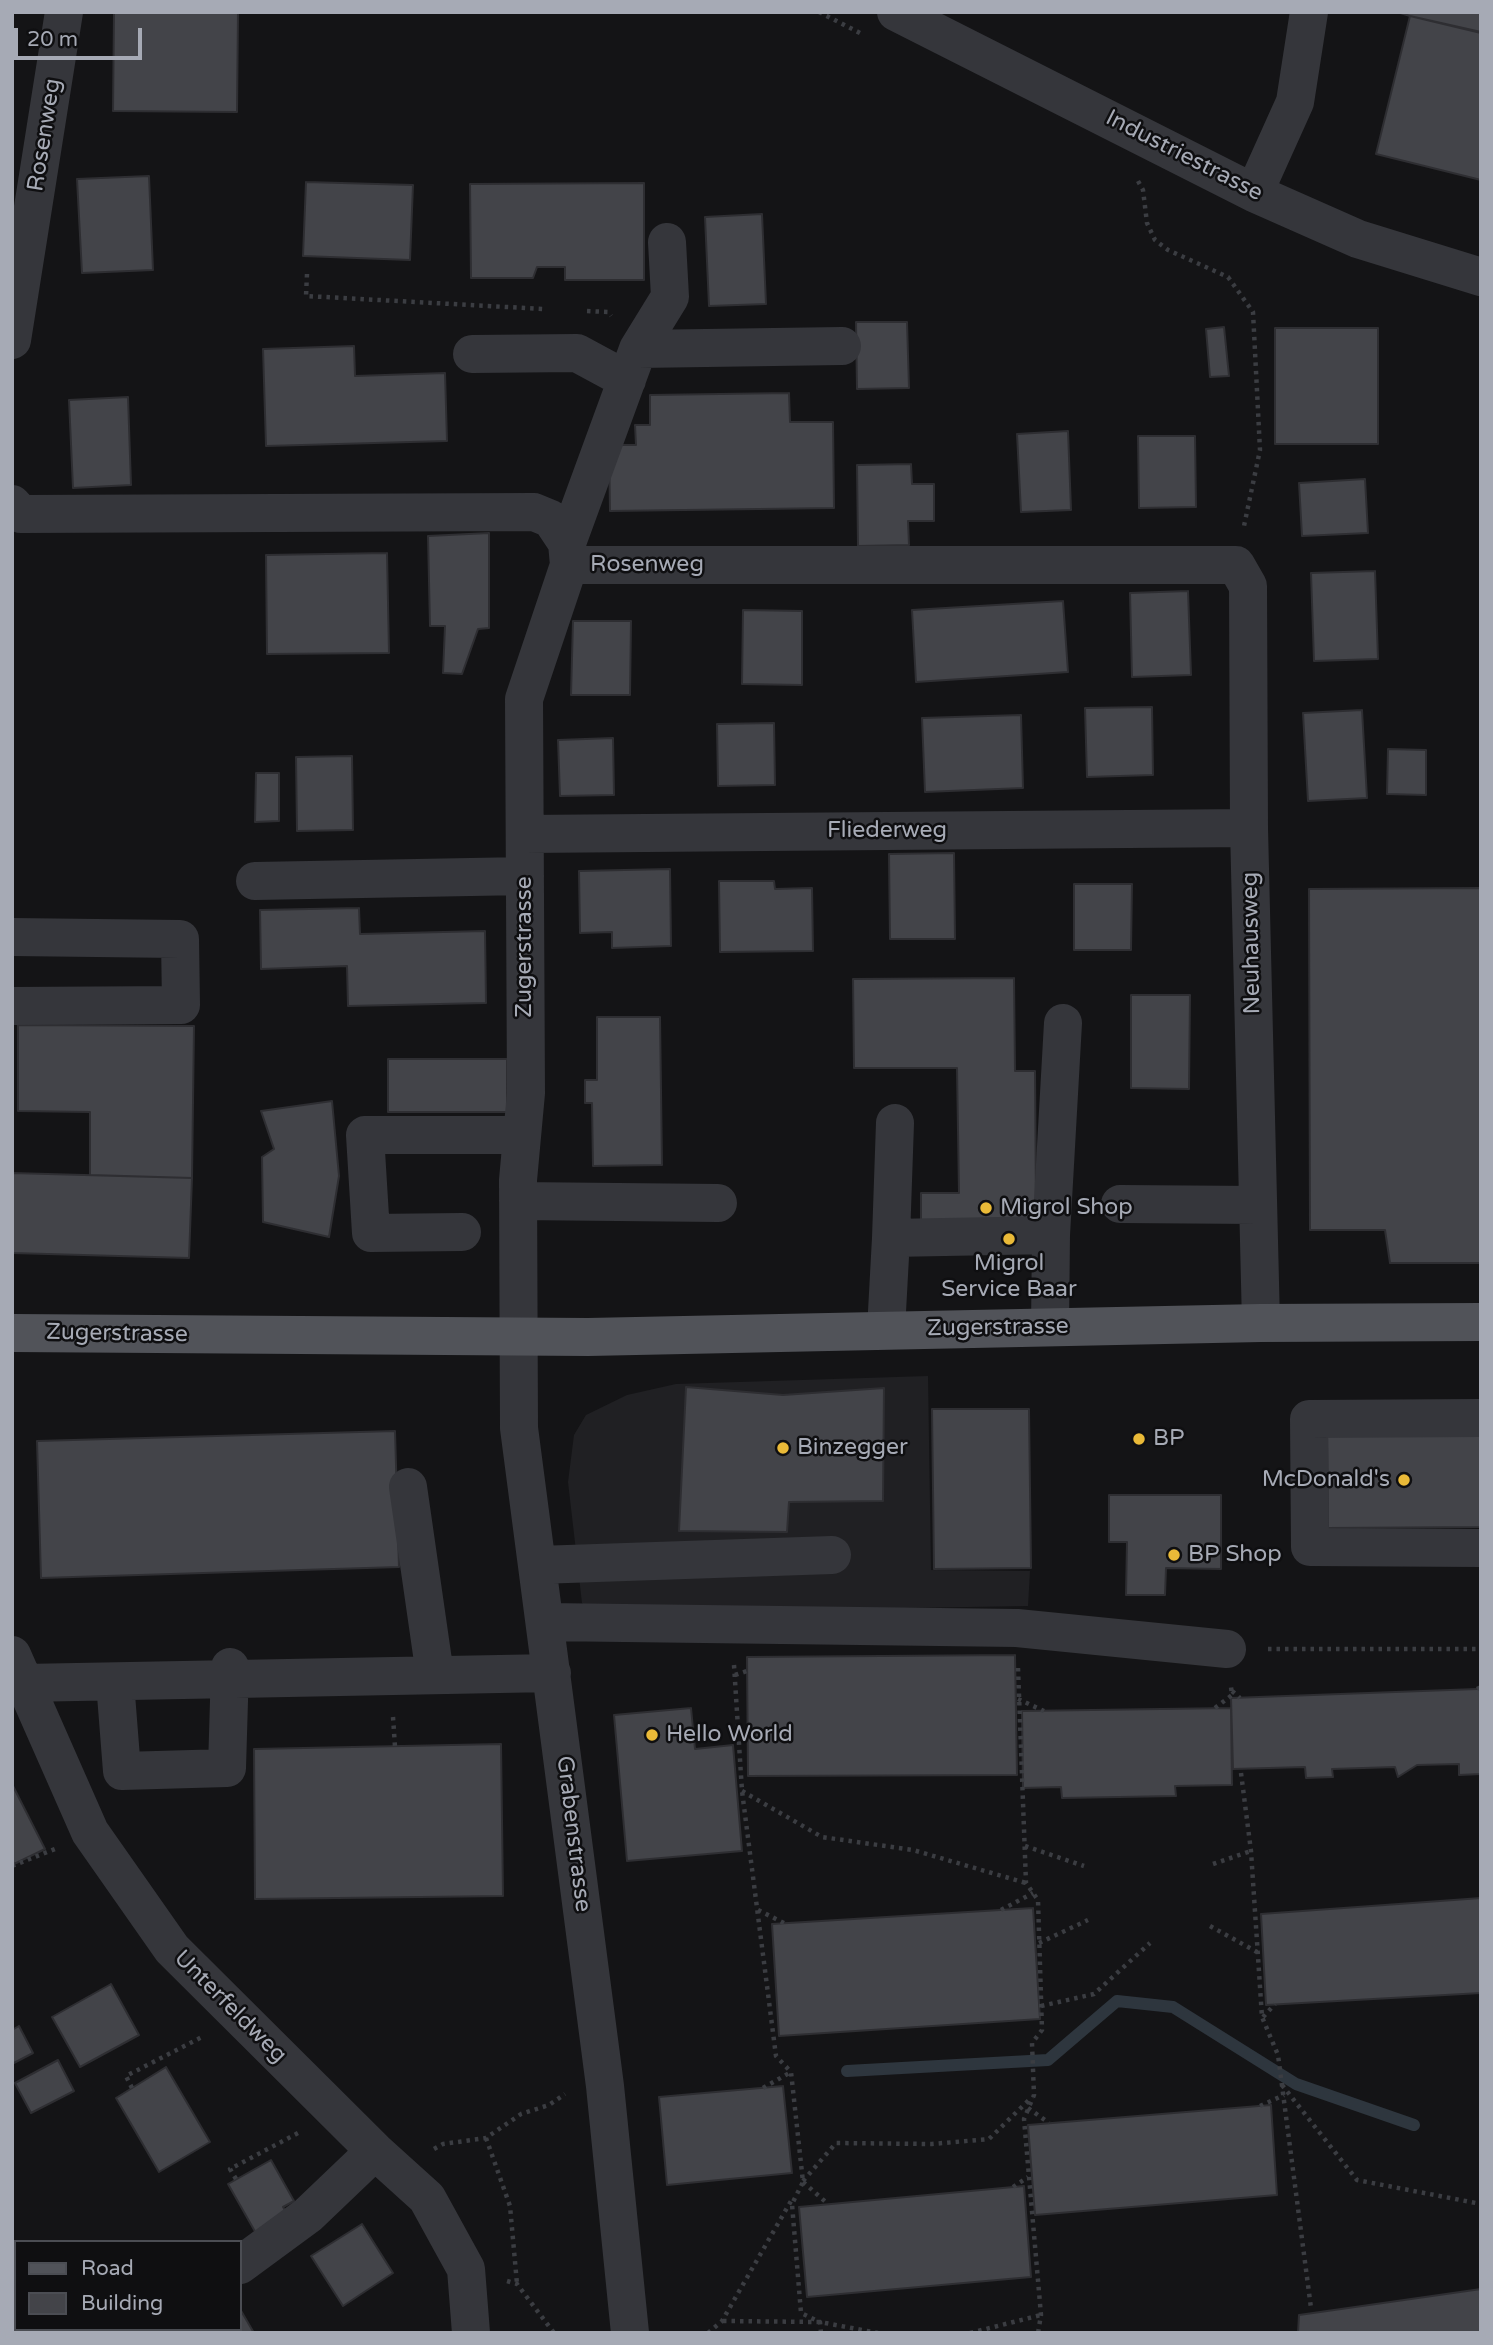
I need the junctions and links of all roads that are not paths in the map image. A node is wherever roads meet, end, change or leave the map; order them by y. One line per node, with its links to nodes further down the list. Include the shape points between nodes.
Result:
1 (64, 12): 7 (street, Rosenweg)
2 (896, 12): 4 (street, Industriestrasse)
3 (1308, 12): 4 (street, via 1295,102)
4 (1254, 193): 6 (street, Industriestrasse, via 1358,239)
5 (667, 242): 10 (street, Zugerstrasse, via 670,297)
6 (1481, 277)
7 (12, 340)
8 (842, 346): 10 (street)
9 (472, 354): 10 (street, via 577,353)
10 (633, 364): 12 (street, Zugerstrasse)
11 (12, 504): 12 (street, Rosenweg, via 21,513 534,512 551,519)
12 (568, 554): 13 (street, Rosenweg); 15 (street, Zugerstrasse, via 524,699)
13 (1236, 565): 14 (street, Neuhausweg, via 1248,586)
14 (1249, 828): 15 (street, Fliederweg); 26 (street, Neuhausweg)
15 (524, 834): 16 (street, Zugerstrasse)
16 (525, 876): 17 (street); 22 (street, Zugerstrasse, via 526,1093)
17 (255, 881)
18 (12, 937): 19 (street, via 180,939 181,1005)
19 (12, 1006)
20 (1063, 1023): 28 (street)
21 (895, 1123): 29 (street)
22 (522, 1135): 23 (street, Zugerstrasse); 27 (street, via 365,1135 371,1233)
23 (518, 1201): 24 (street); 35 (street, Zugerstrasse)
24 (718, 1203)
25 (1120, 1204): 26 (street)
26 (1258, 1205): 31 (street, Neuhausweg)
27 (462, 1232)
28 (1051, 1235): 29 (street); 32 (street)
29 (891, 1238): 33 (street)
30 (1481, 1322): 31 (main road, Zugerstrasse)
31 (1261, 1323): 32 (main road, Zugerstrasse)
32 (1051, 1327): 33 (main road, Zugerstrasse)
33 (886, 1331): 35 (main road, Zugerstrasse)
34 (12, 1333): 35 (main road, Zugerstrasse)
35 (516, 1335): 40 (street, Grabenstrasse, via 519,1428)
36 (1481, 1418): 38 (street, via 1309,1419 1310,1547)
37 (408, 1488): 46 (street)
38 (1481, 1548)
39 (832, 1555): 40 (street)
40 (538, 1565): 41 (street, Grabenstrasse)
41 (546, 1622): 42 (street, via 1017,1628); 45 (street, Grabenstrasse)
42 (1227, 1649)
43 (18, 1669): 47 (street); 48 (street, Unterfeldweg, via 90,1832 172,1949)
44 (230, 1673): 46 (street); 47 (street); 47 (street, via 227,1768 122,1771)
45 (552, 1673): 46 (street); 51 (street, Grabenstrasse, via 605,2086)
46 (435, 1675)
47 (115, 1682)
48 (386, 2162): 49 (street); 50 (street, Unterfeldweg, via 427,2199 466,2269)
49 (242, 2264)
50 (471, 2333)
51 (630, 2333)

